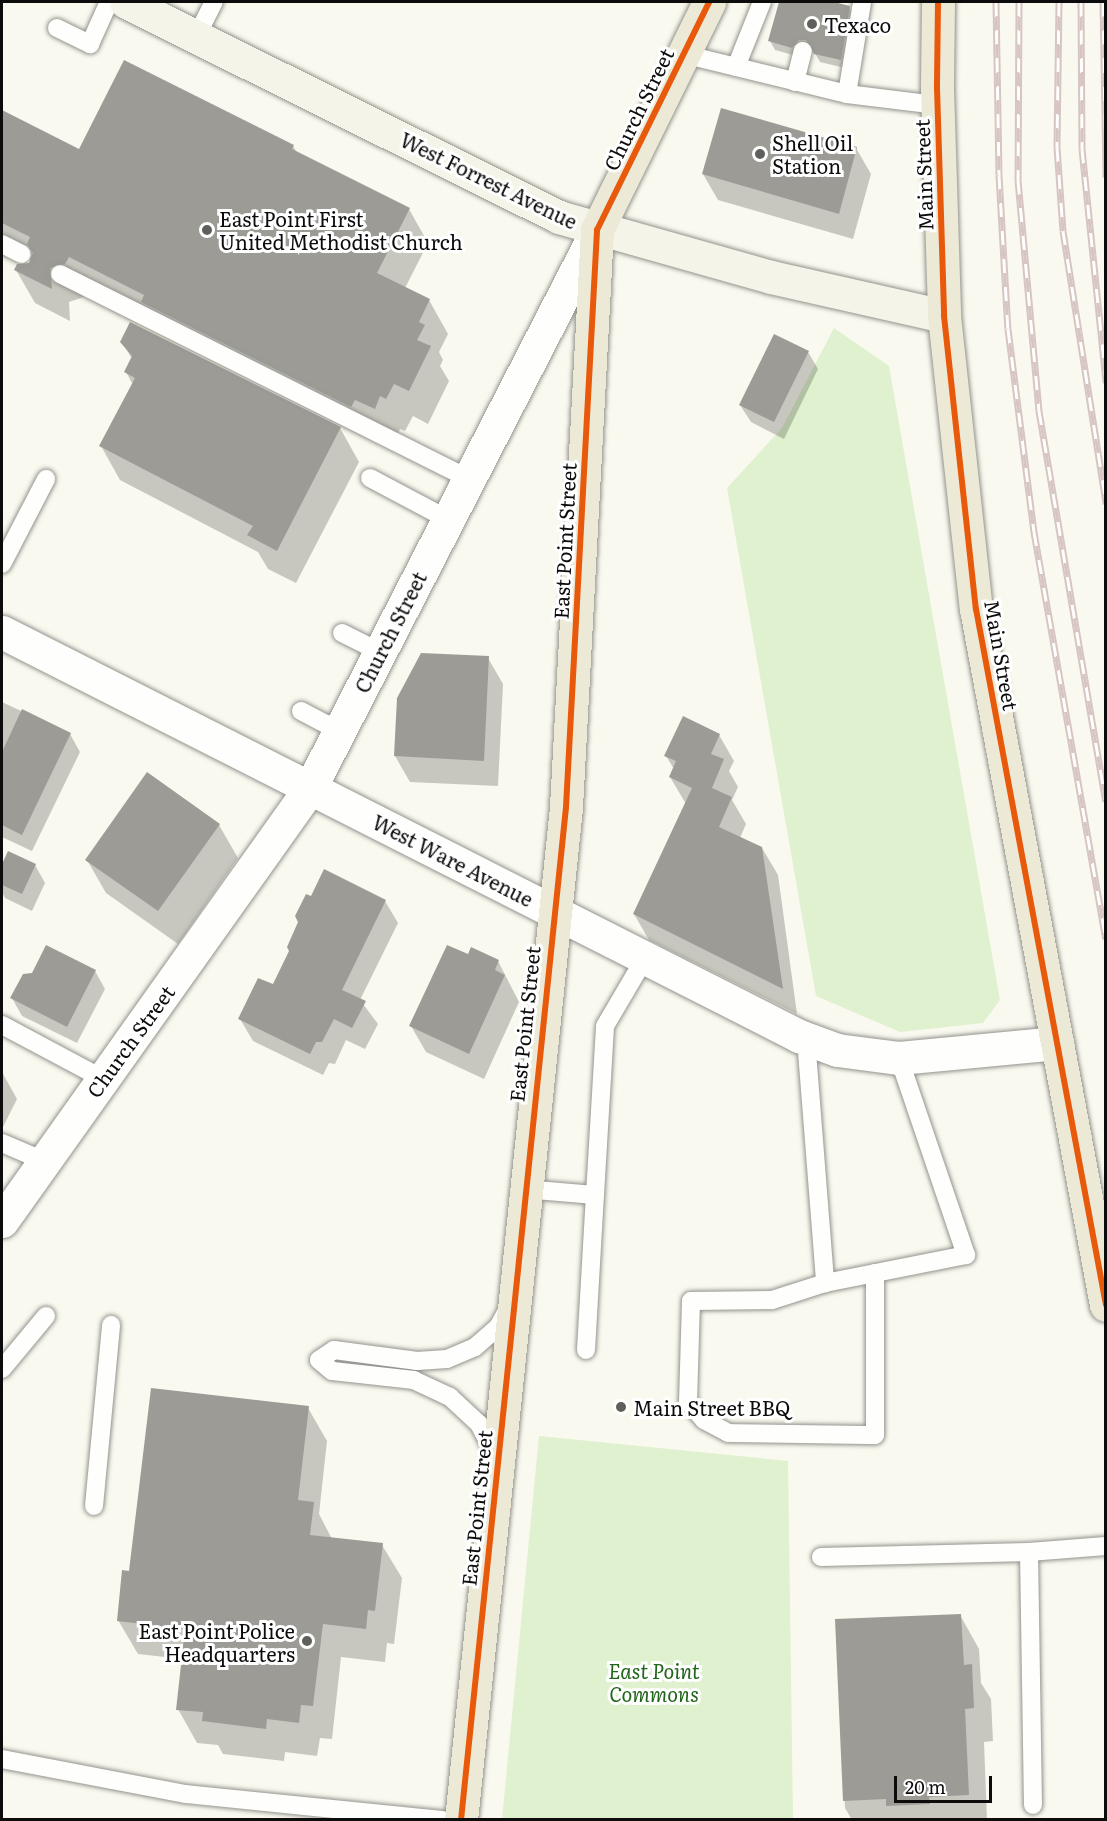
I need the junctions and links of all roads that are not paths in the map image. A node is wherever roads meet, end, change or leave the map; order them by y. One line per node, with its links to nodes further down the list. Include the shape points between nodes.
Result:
1 (109, 2): 8 (lane, via 90,44)
2 (126, 2): 9 (main road, West Forrest Avenue)
3 (214, 2): 9 (lane)
4 (709, 2): 11 (main road, Church Street)
5 (762, 2): 12 (lane)
6 (862, 2): 14 (lane)
7 (939, 2): 15 (main road, Main Street)
8 (57, 28)
9 (196, 37): 16 (main road, West Forrest Avenue, via 559,217)
10 (803, 51): 13 (lane)
11 (683, 54): 12 (lane); 16 (main road, Church Street)
12 (736, 67): 13 (lane)
13 (795, 82): 14 (lane)
14 (847, 94): 15 (lane)
15 (937, 105): 20 (main road, Main Street)
16 (597, 230): 20 (main road, West Forrest Avenue, via 771,277); 22 (street, Church Street); 32 (main road, East Point Street, via 566,807)
17 (2, 244): 18 (lane)
18 (22, 254)
19 (60, 274): 22 (lane)
20 (944, 316): 36 (main road, Main Street, via 976,609)
21 (370, 478): 24 (lane)
22 (468, 478): 24 (street, Church Street)
23 (46, 479): 25 (lane)
24 (447, 519): 28 (street, Church Street)
25 (2, 564)
26 (2, 632): 31 (street, West Ware Avenue)
27 (342, 633): 28 (lane)
28 (380, 652): 30 (street, Church Street)
29 (301, 711): 30 (lane)
30 (339, 731): 31 (street, Church Street)
31 (310, 788): 32 (street, West Ware Avenue); 38 (street, Church Street)
32 (552, 911): 33 (street, West Ware Avenue); 41 (main road, East Point Street)
33 (645, 958): 35 (street, West Ware Avenue); 42 (lane, via 605,1026)
34 (2, 1025): 38 (lane)
35 (806, 1039): 37 (street, West Ware Avenue, via 837,1050); 45 (lane)
36 (1056, 1043): 37 (street, West Ware Avenue); 47 (main road, Main Street)
37 (899, 1058): 44 (lane, via 966,1254)
38 (103, 1079): 40 (street, Church Street)
39 (2, 1143): 40 (lane)
40 (44, 1161): 43 (street, Church Street)
41 (524, 1189): 42 (lane); 46 (main road, East Point Street)
42 (595, 1195): 50 (lane)
43 (2, 1221)
44 (875, 1273): 45 (lane); 45 (lane, via 875,1435 728,1433 704,1420 688,1402 691,1301 772,1300)
45 (825, 1283)
46 (513, 1302): 52 (main road, East Point Street); 52 (lane, via 498,1327 475,1347 447,1359 417,1361 334,1350 319,1360 332,1371 414,1380 450,1396 479,1424)
47 (1106, 1305)
48 (46, 1316): 51 (lane)
49 (111, 1325): 53 (lane)
50 (586, 1350)
51 (4, 1361)
52 (497, 1460): 60 (main road, East Point Street)
53 (94, 1506)
54 (1106, 1546): 55 (lane)
55 (1029, 1552): 56 (lane); 58 (lane)
56 (821, 1557)
57 (2, 1759): 59 (lane, via 186,1794)
58 (1033, 1805)
59 (443, 1820)
60 (461, 1820)

